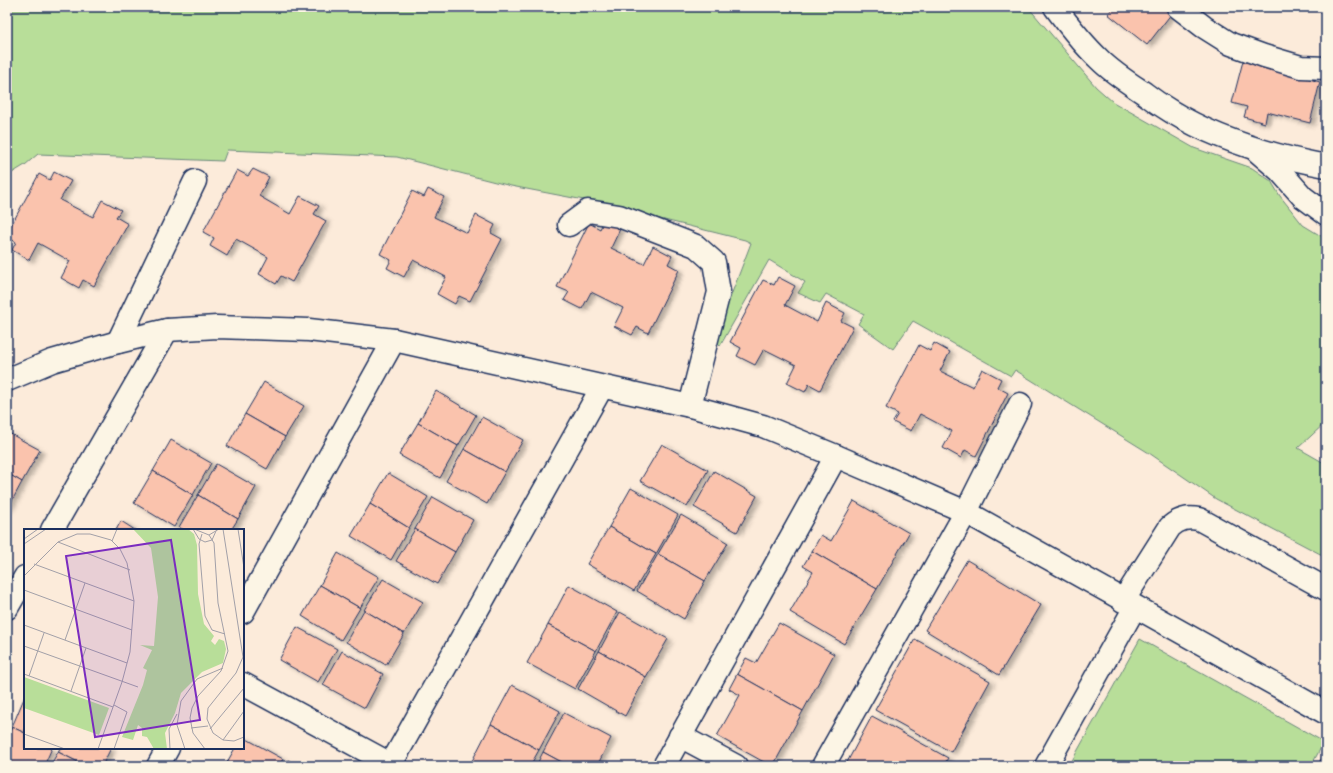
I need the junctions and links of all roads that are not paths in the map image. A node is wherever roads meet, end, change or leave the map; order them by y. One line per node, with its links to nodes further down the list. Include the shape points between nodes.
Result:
1 (1055, 7): 4 (street, via 1101,62 1132,86 1172,112 1216,134)
2 (1178, 7): 3 (street, via 1231,44 1301,67)
3 (1326, 68)
4 (1254, 148): 5 (street); 7 (street, via 1280,171 1303,197)
5 (1326, 166)
6 (195, 181): 11 (street)
7 (1326, 214)
8 (570, 225): 15 (street, via 588,211 619,216 696,246 714,262 719,292)
9 (167, 330): 10 (street, via 217,327 309,330); 11 (street); 18 (street)
10 (394, 340): 13 (street); 23 (street)
11 (118, 342): 12 (street, via 52,361)
12 (7, 380)
13 (602, 387): 15 (street); 28 (street)
14 (1020, 404): 17 (street)
15 (690, 406): 16 (street, via 763,426)
16 (836, 456): 17 (street); 26 (street)
17 (966, 512): 21 (street); 32 (street)
18 (53, 529)
19 (24, 578): 22 (street)
20 (1326, 589): 21 (street, via 1199,519 1191,518 1180,520 1170,527)
21 (1129, 604): 25 (street); 33 (street)
22 (7, 608)
23 (244, 610)
24 (244, 685): 28 (street)
25 (1326, 713)
26 (680, 736): 30 (street); 31 (street)
27 (167, 749): 29 (street)
28 (391, 765)
29 (158, 766)
30 (664, 766)
31 (736, 766)
32 (824, 766)
33 (1046, 766)

